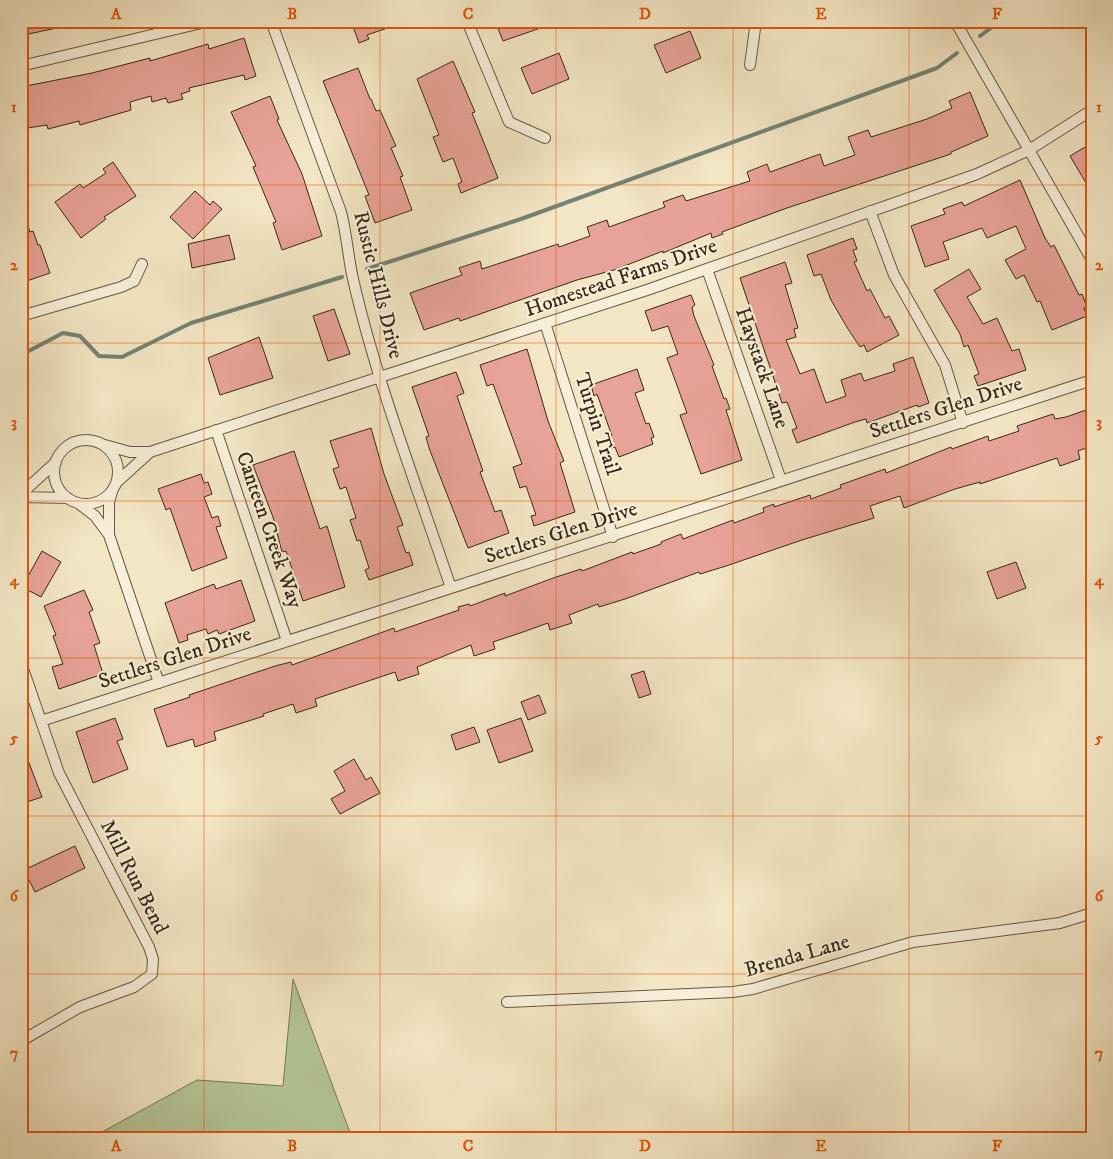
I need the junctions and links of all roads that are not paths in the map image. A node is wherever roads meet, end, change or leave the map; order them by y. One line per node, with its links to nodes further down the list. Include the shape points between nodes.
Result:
1 (210, 21): 7 (street)
2 (271, 21): 17 (street, Rustic Hills Drive, via 341,212 352,277)
3 (467, 21): 9 (street, via 510,122)
4 (756, 21): 6 (street)
5 (955, 21): 10 (street)
6 (750, 65)
7 (21, 66)
8 (1092, 110): 10 (street, Homestead Farms Drive)
9 (545, 138)
10 (1029, 150): 11 (street, Homestead Farms Drive, via 977,174); 12 (street)
11 (870, 211): 14 (street, Homestead Farms Drive); 19 (street, via 894,275 945,365)
12 (1092, 260)
13 (142, 264): 15 (street, via 134,281 121,288)
14 (707, 269): 16 (street, Homestead Farms Drive); 24 (street, Haystack Lane)
15 (21, 316)
16 (545, 323): 17 (street, Homestead Farms Drive); 29 (street, Turpin Trail)
17 (381, 377): 20 (street, Homestead Farms Drive); 30 (street, Rustic Hills Drive)
18 (1092, 380): 19 (street, Settlers Glen Drive)
19 (963, 423): 24 (street, Settlers Glen Drive)
20 (216, 430): 22 (street, Homestead Farms Drive); 31 (street, Canteen Creek Way)
21 (101, 444): 22 (street, Homestead Farms Drive, via 130,452); 23 (street, Homestead Farms Drive, via 85,441 70,445); 25 (street, via 110,450 115,460 118,470)
22 (150, 452): 25 (street, Homestead Farms Drive)
23 (56, 462): 26 (street, Homestead Farms Drive); 27 (street, via 56,482)
24 (781, 480): 29 (street, Settlers Glen Drive)
25 (115, 486): 27 (street, Homestead Farms Drive, via 97,502); 28 (street, via 109,502)
26 (21, 495): 27 (street, Homestead Farms Drive)
27 (73, 501): 28 (street, via 95,516)
28 (109, 535): 33 (street)
29 (613, 537): 30 (street, Settlers Glen Drive)
30 (451, 588): 31 (street, Settlers Glen Drive)
31 (287, 641): 33 (street, Settlers Glen Drive)
32 (21, 663): 34 (street, Mill Run Bend)
33 (159, 683): 34 (street, Settlers Glen Drive)
34 (41, 721): 37 (street, Mill Run Bend, via 59,773 150,947 152,974 134,987 80,1007)
35 (1092, 913): 36 (street, Brenda Lane, via 1060,923 913,942 733,992)
36 (508, 1002)
37 (21, 1041)

